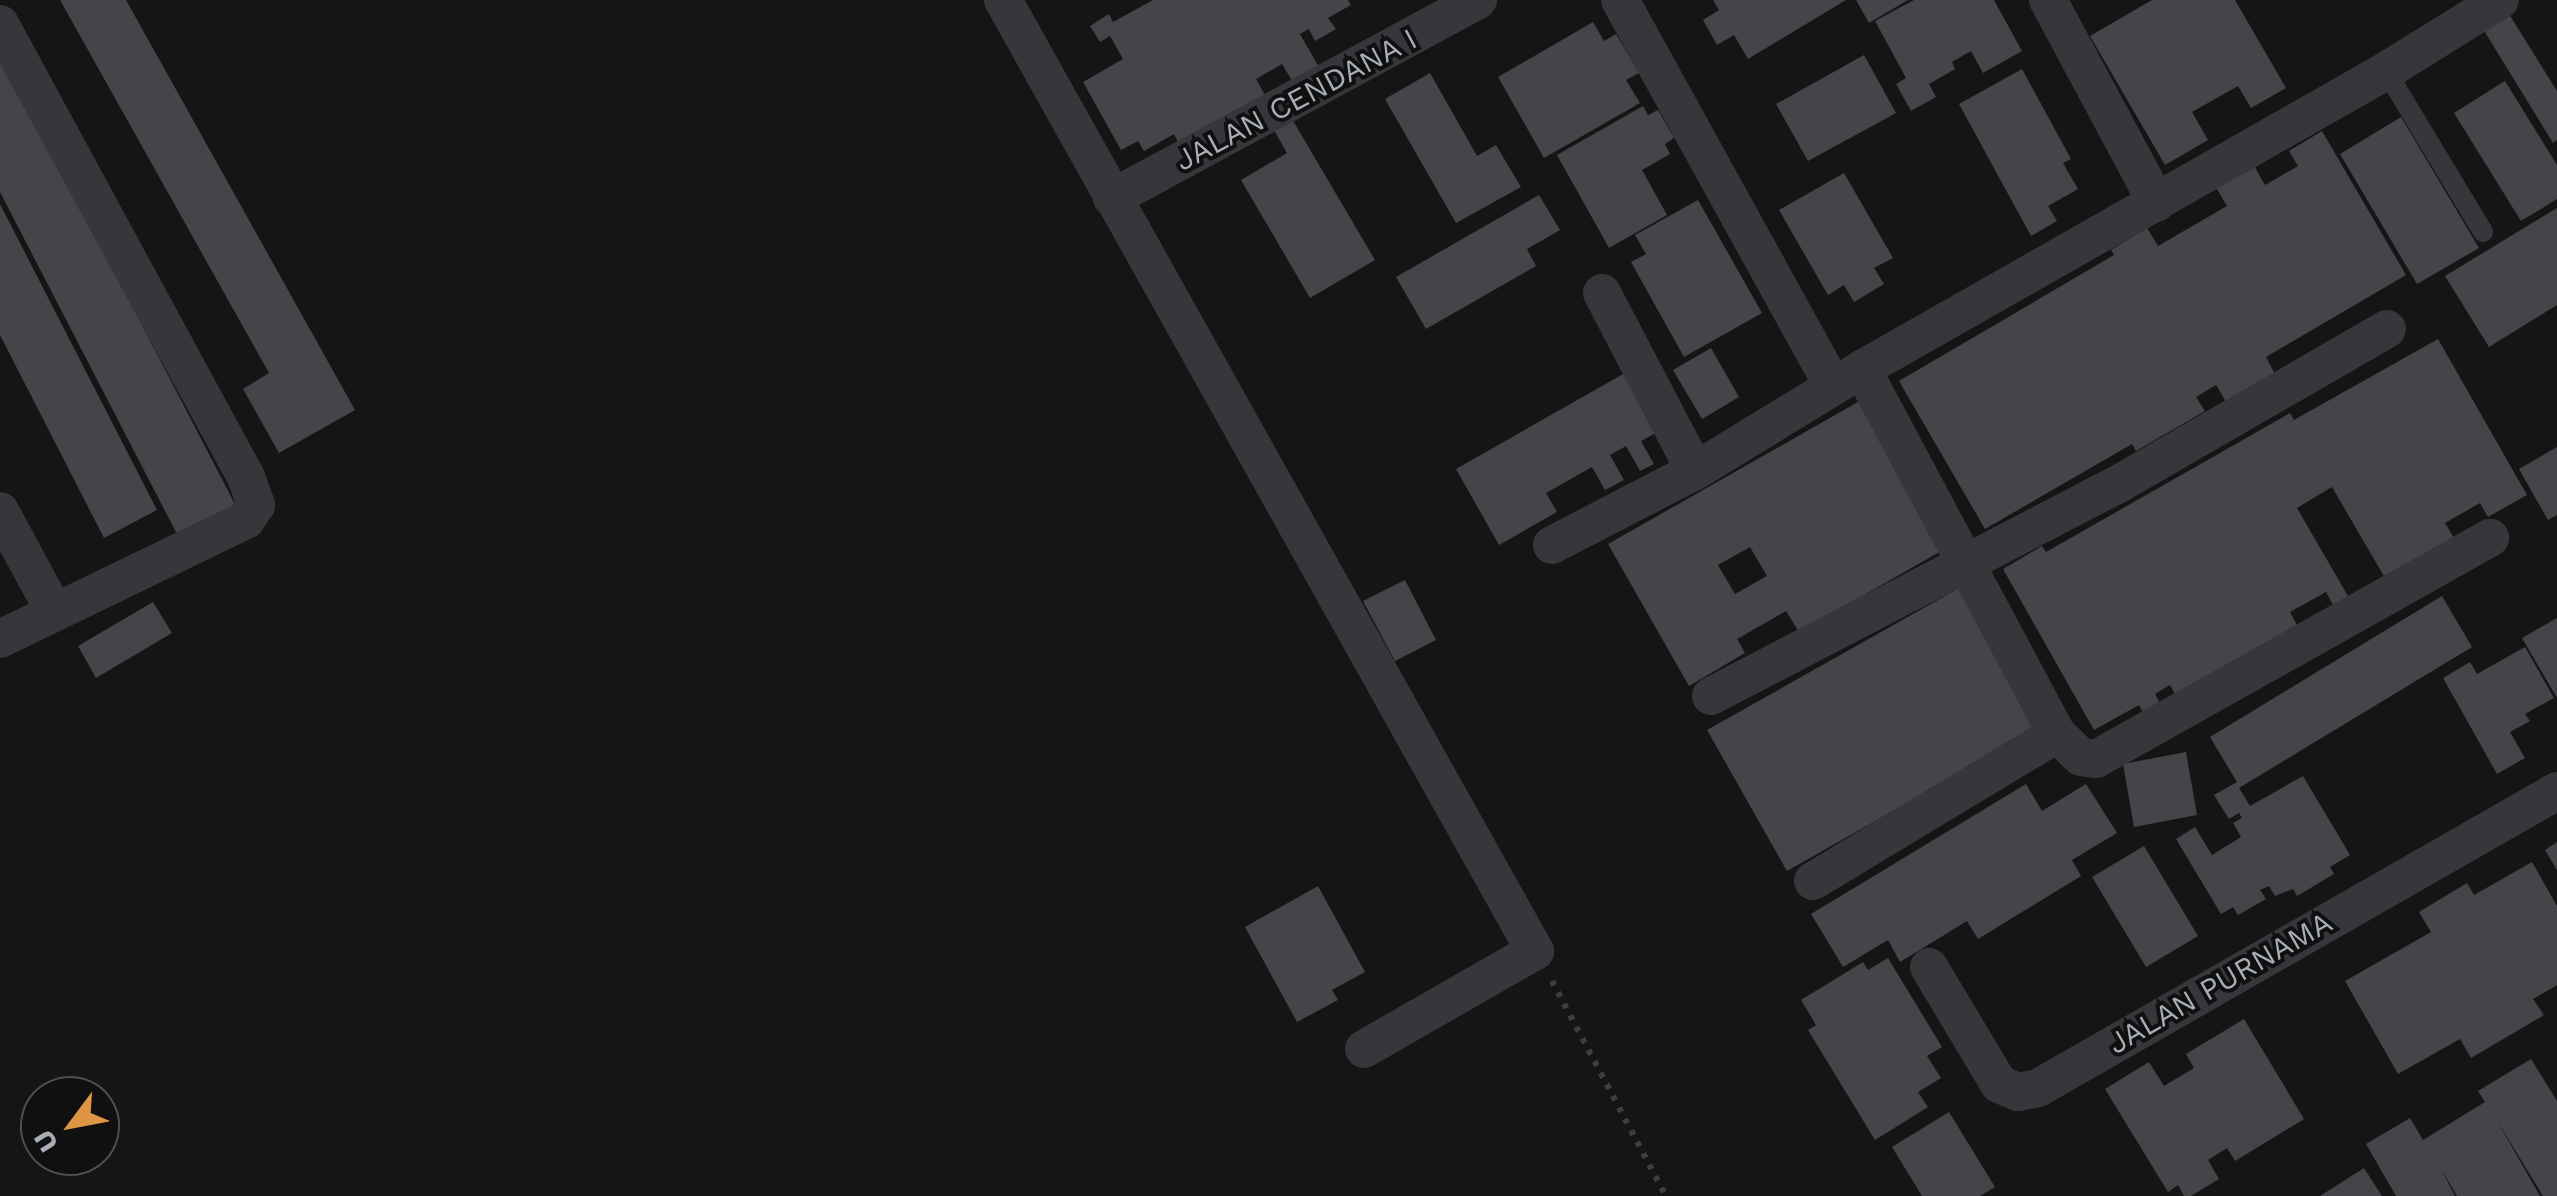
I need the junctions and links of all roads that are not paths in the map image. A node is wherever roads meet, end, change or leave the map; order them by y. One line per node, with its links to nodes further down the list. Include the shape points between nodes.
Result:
1 (1003, 0): 8 (street)
2 (1478, 0): 8 (street, JALAN CENDANA I)
3 (1620, 0): 13 (street)
4 (2048, 0): 9 (street)
5 (2500, 0): 7 (street)
6 (0, 24): 19 (street, via 256,505 246,520)
7 (2386, 71): 9 (street); 10 (lane)
8 (1112, 198): 26 (street, via 1535,951)
9 (2157, 203): 13 (street)
10 (2483, 232)
11 (1602, 293): 14 (street)
12 (2387, 329): 18 (street, via 2115,486)
13 (1848, 378): 14 (street); 18 (street)
14 (1695, 470): 17 (street)
15 (0, 511): 19 (street)
16 (2490, 538): 22 (street, via 2096,759 2074,753)
17 (1552, 545)
18 (1967, 560): 21 (street); 22 (street)
19 (54, 611): 20 (street)
20 (0, 639)
21 (1711, 696)
22 (2058, 734): 24 (street)
23 (2557, 791): 25 (street, JALAN PURNAMA, via 2038,1088 2018,1092 1999,1084)
24 (1812, 882)
25 (1929, 967)
26 (1364, 1049)

